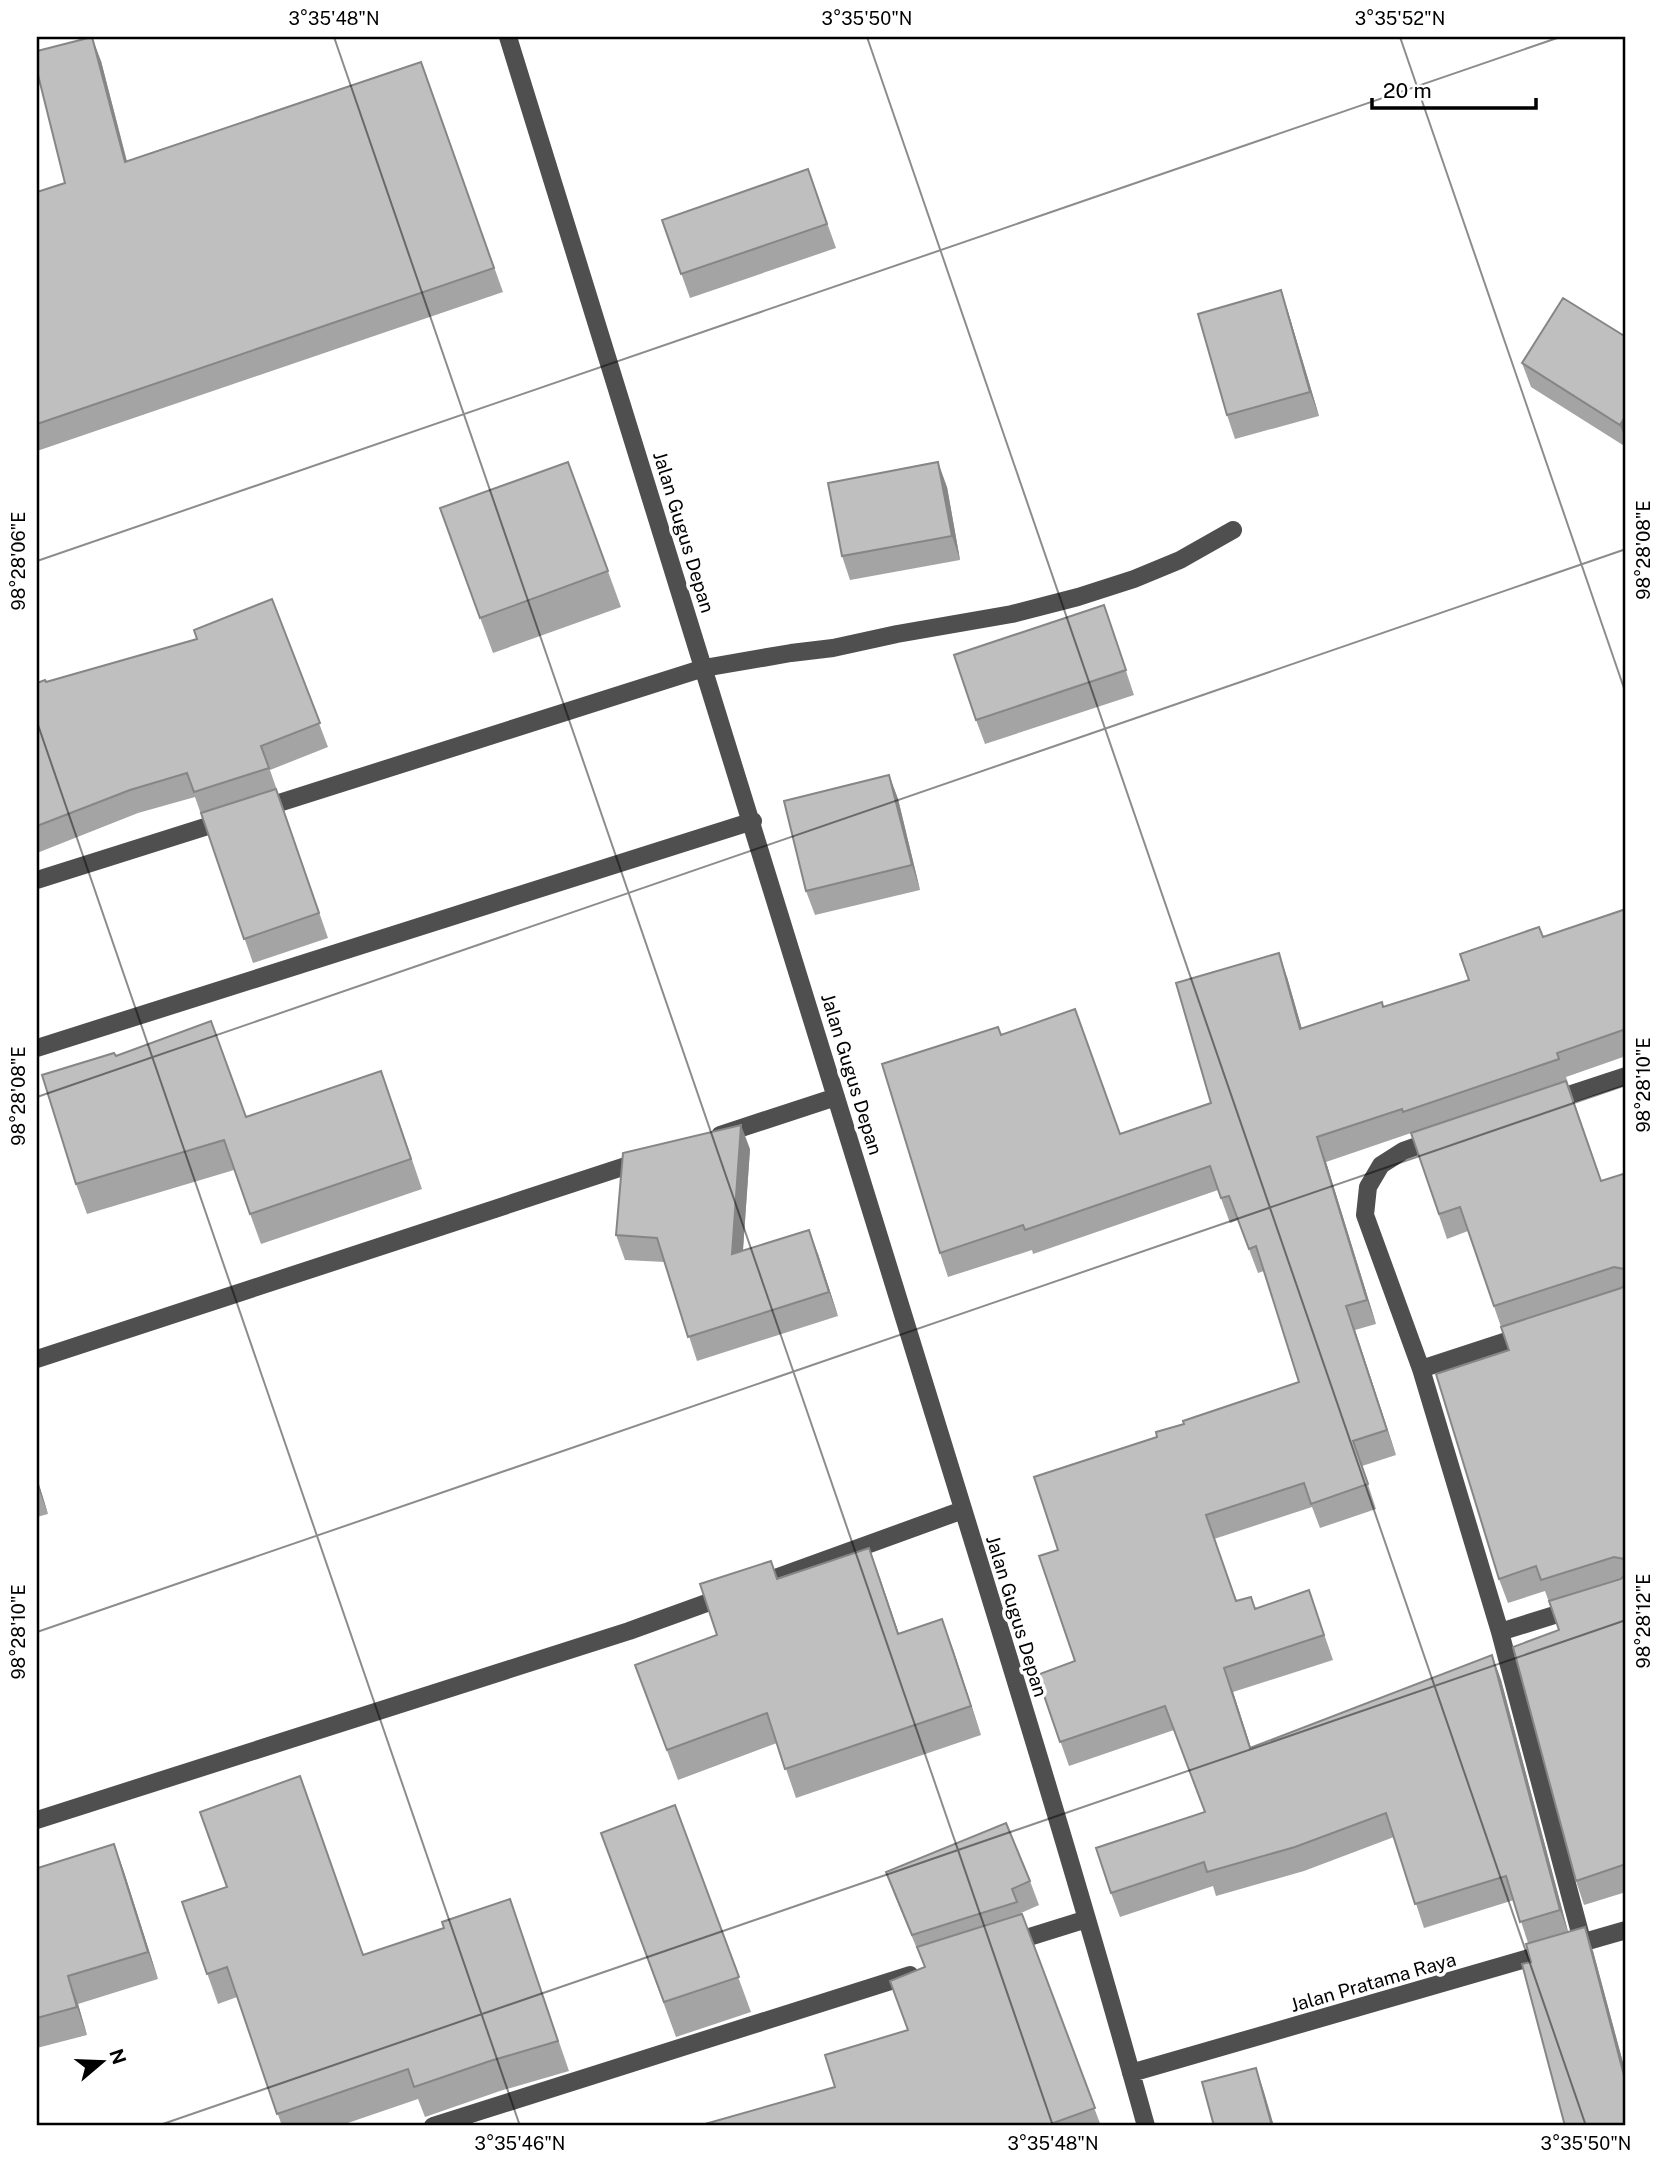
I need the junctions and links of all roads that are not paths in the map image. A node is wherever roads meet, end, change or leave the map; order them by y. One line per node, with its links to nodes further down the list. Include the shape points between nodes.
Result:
1 (509, 37): 3 (street, Jalan Gugus Depan)
2 (1233, 530): 3 (street, via 1180,560 1078,597 1012,614)
3 (704, 668): 4 (street, Jalan Gugus Depan); 5 (street)
4 (753, 821): 6 (street); 8 (street, Jalan Gugus Depan)
5 (37, 880)
6 (37, 1048)
7 (1626, 1076): 9 (street)
8 (836, 1097): 11 (street); 16 (street, Jalan Gugus Depan)
9 (1534, 1107)
10 (1455, 1133): 15 (street, via 1403,1151 1381,1165 1368,1187 1365,1215)
11 (705, 1140)
12 (666, 1153): 14 (street)
13 (1549, 1327): 15 (street)
14 (37, 1359)
15 (1421, 1369): 18 (street)
16 (963, 1510): 19 (street, via 629,1631); 20 (street, Jalan Gugus Depan)
17 (1588, 1604): 18 (street)
18 (1500, 1632): 22 (street)
19 (37, 1820)
20 (1087, 1919): 23 (street); 25 (street, Jalan Gugus Depan)
21 (1626, 1930): 22 (street, Jalan Pratama Raya)
22 (1583, 1944): 25 (street, Jalan Pratama Raya)
23 (993, 1948)
24 (927, 1970): 26 (street)
25 (1131, 2073): 27 (street, Jalan Gugus Depan)
26 (433, 2126)
27 (1146, 2126)

